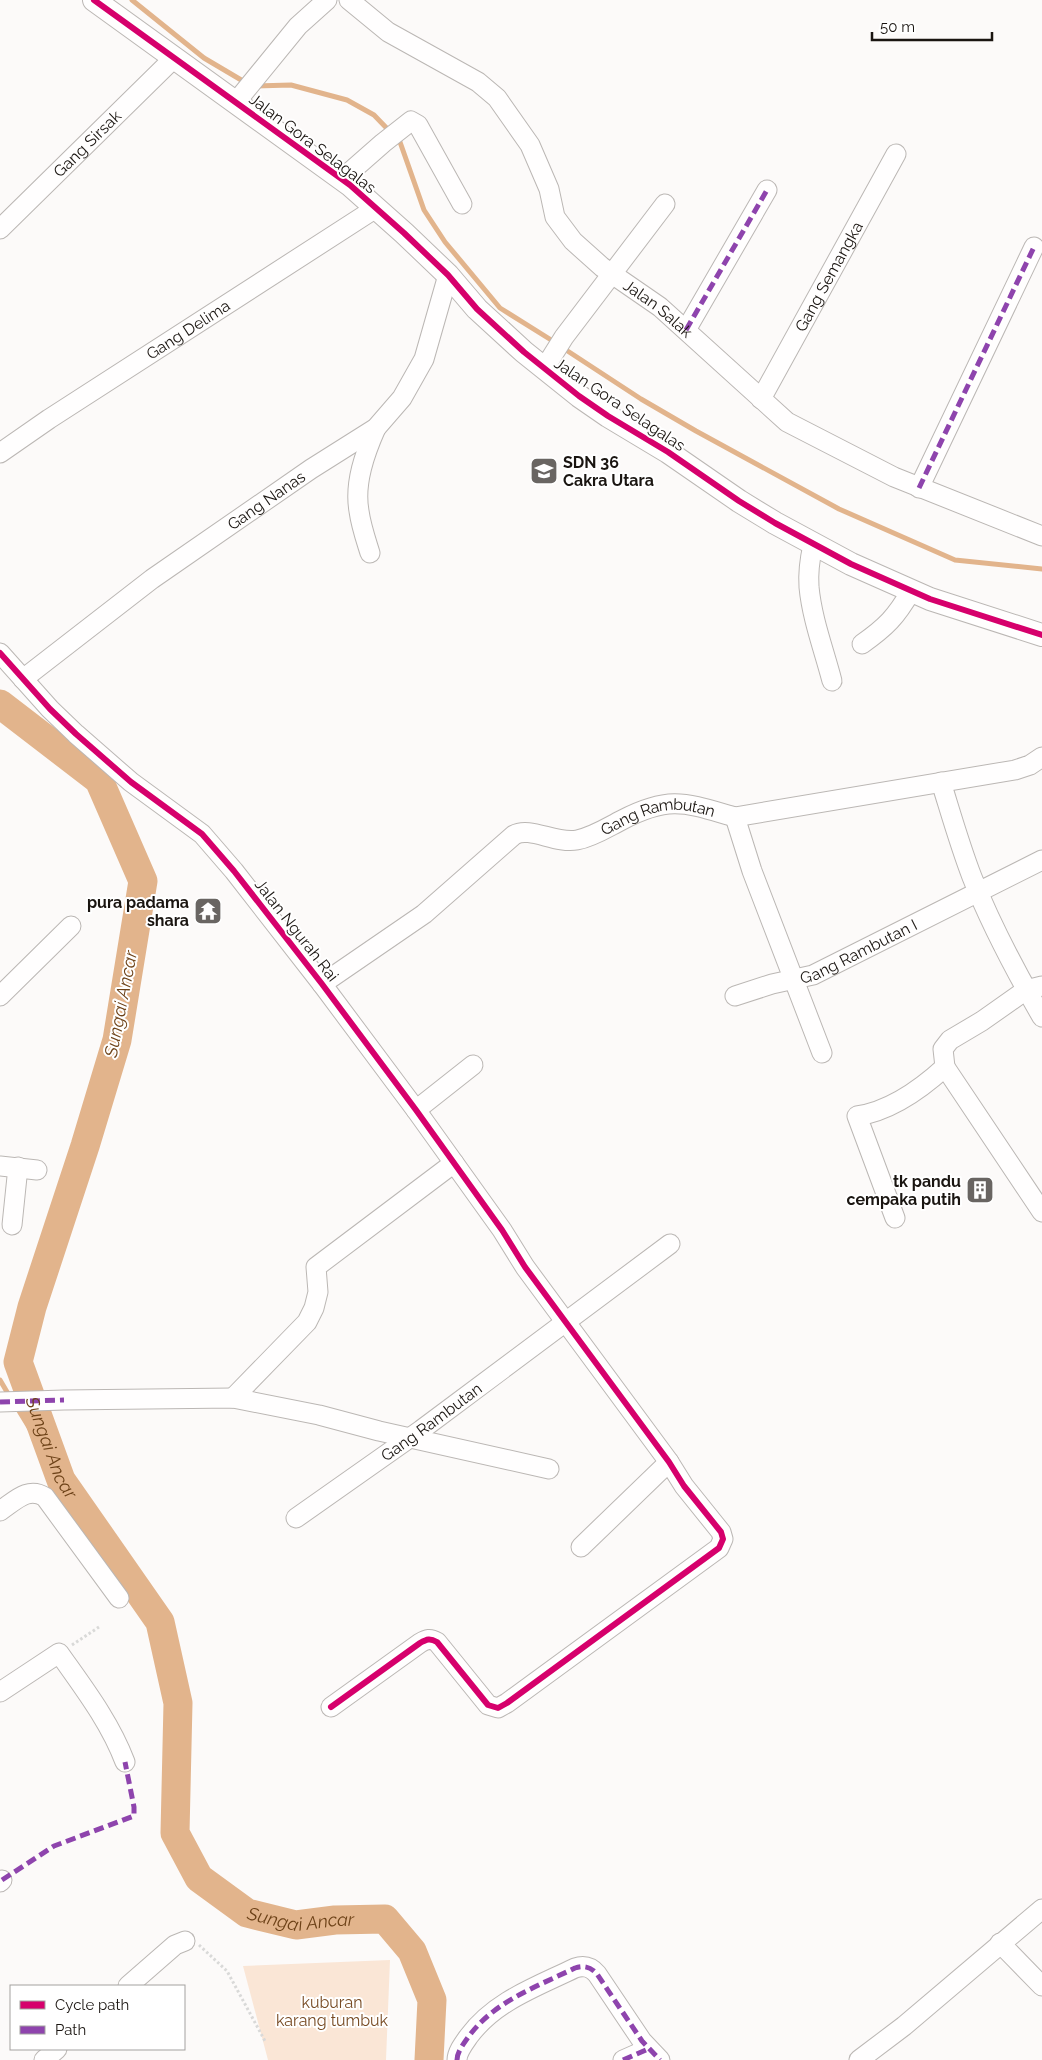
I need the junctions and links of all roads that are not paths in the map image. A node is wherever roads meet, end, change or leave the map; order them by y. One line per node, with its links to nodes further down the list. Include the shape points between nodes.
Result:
1 (94, 0): 4 (street, Jalan Gora Selagalas)
2 (327, 0): 5 (street, via 298,26)
3 (349, 0): 14 (street, Jalan Salak, via 388,32 478,82 497,98 538,159 561,227)
4 (174, 58): 5 (street, Jalan Gora Selagalas); 12 (street, Gang Sirsak)
5 (240, 96): 7 (street, Jalan Gora Selagalas)
6 (896, 154): 18 (street, Gang Semangka)
7 (342, 179): 9 (street, via 411,121 418,125); 11 (street, Jalan Gora Selagalas)
8 (767, 190): 16 (street)
9 (462, 204)
10 (665, 204): 14 (street)
11 (376, 208): 15 (street, Jalan Gora Selagalas); 20 (street, Gang Delima)
12 (0, 229)
13 (1034, 248): 21 (street)
14 (612, 274): 16 (street, Jalan Salak); 17 (street)
15 (448, 275): 17 (street, Jalan Gora Selagalas, via 477,309); 19 (street, Gang Nanas, via 424,359 402,398)
16 (686, 330): 18 (street, Jalan Salak)
17 (549, 361): 23 (street, Jalan Gora Selagalas, via 608,416 739,501)
18 (761, 399): 21 (street, Jalan Salak, via 788,422 816,438)
19 (376, 428): 24 (street, via 360,475 359,490 359,510); 29 (street, Gang Nanas, via 152,579)
20 (0, 453)
21 (919, 488): 22 (street, Jalan Salak)
22 (1042, 536)
23 (813, 544): 25 (street, Jalan Gora Selagalas); 30 (street, via 809,586)
24 (370, 553)
25 (911, 591): 26 (street, Jalan Gora Selagalas); 27 (street, via 890,623)
26 (1042, 635)
27 (862, 644)
28 (0, 653): 29 (street, Jalan Ngurah Rai)
29 (24, 679): 38 (street, Jalan Ngurah Rai, via 50,709 103,759 202,834)
30 (832, 681)
31 (1042, 757): 32 (street, Gang Rambutan, via 1023,768)
32 (941, 782): 33 (street, Gang Rambutan); 35 (street)
33 (735, 817): 37 (street, via 752,871); 38 (street, Gang Rambutan, via 697,806 667,804 642,810 576,840 556,840 526,831 517,833 424,914)
34 (1042, 860): 35 (street, Gang Rambutan I)
35 (979, 893): 37 (street, Gang Rambutan I, via 824,970); 39 (street)
36 (71, 926): 40 (street)
37 (795, 980): 41 (street, Gang Rambutan I); 43 (street)
38 (322, 984): 46 (street, Jalan Ngurah Rai)
39 (1034, 988): 42 (street); 45 (street, via 950,1040 943,1049)
40 (0, 996)
41 (735, 996)
42 (1042, 1017)
43 (822, 1053)
44 (473, 1065): 46 (street)
45 (945, 1067): 50 (street); 51 (street, via 906,1097 857,1116)
46 (416, 1110): 47 (street, Jalan Ngurah Rai)
47 (454, 1163): 54 (street, Jalan Ngurah Rai); 55 (street, via 316,1268 318,1292 307,1322)
48 (9, 1166): 49 (street); 52 (street)
49 (37, 1170)
50 (1042, 1212)
51 (895, 1218)
52 (12, 1225)
53 (670, 1244): 54 (street, Gang Rambutan)
54 (566, 1323): 57 (street, Gang Rambutan); 58 (street, Jalan Ngurah Rai)
55 (233, 1398): 56 (street); 57 (street)
56 (0, 1402)
57 (411, 1438): 59 (street); 61 (street, Gang Rambutan)
58 (669, 1462): 62 (street); 65 (street, Jalan Ngurah Rai, via 721,1532 723,1539 719,1548 507,1704 498,1708 488,1706 437,1642 427,1639)
59 (549, 1468)
60 (0, 1510): 63 (street, via 28,1493 45,1497)
61 (296, 1518)
62 (581, 1547)
63 (120, 1598)
64 (0, 1692): 66 (street, via 59,1653 90,1697)
65 (331, 1707)
66 (125, 1762)
67 (1042, 1909): 69 (street)
68 (184, 1941): 70 (street, via 175,1945)
69 (1000, 1944): 71 (street); 77 (street)
70 (129, 1985)
71 (1042, 1986)
72 (56, 2050): 74 (street)
73 (654, 2054): 75 (street, via 597,1974 582,1966 496,2008 475,2028 458,2053); 76 (street)
74 (44, 2060)
75 (457, 2060)
76 (622, 2060)
77 (859, 2060)

